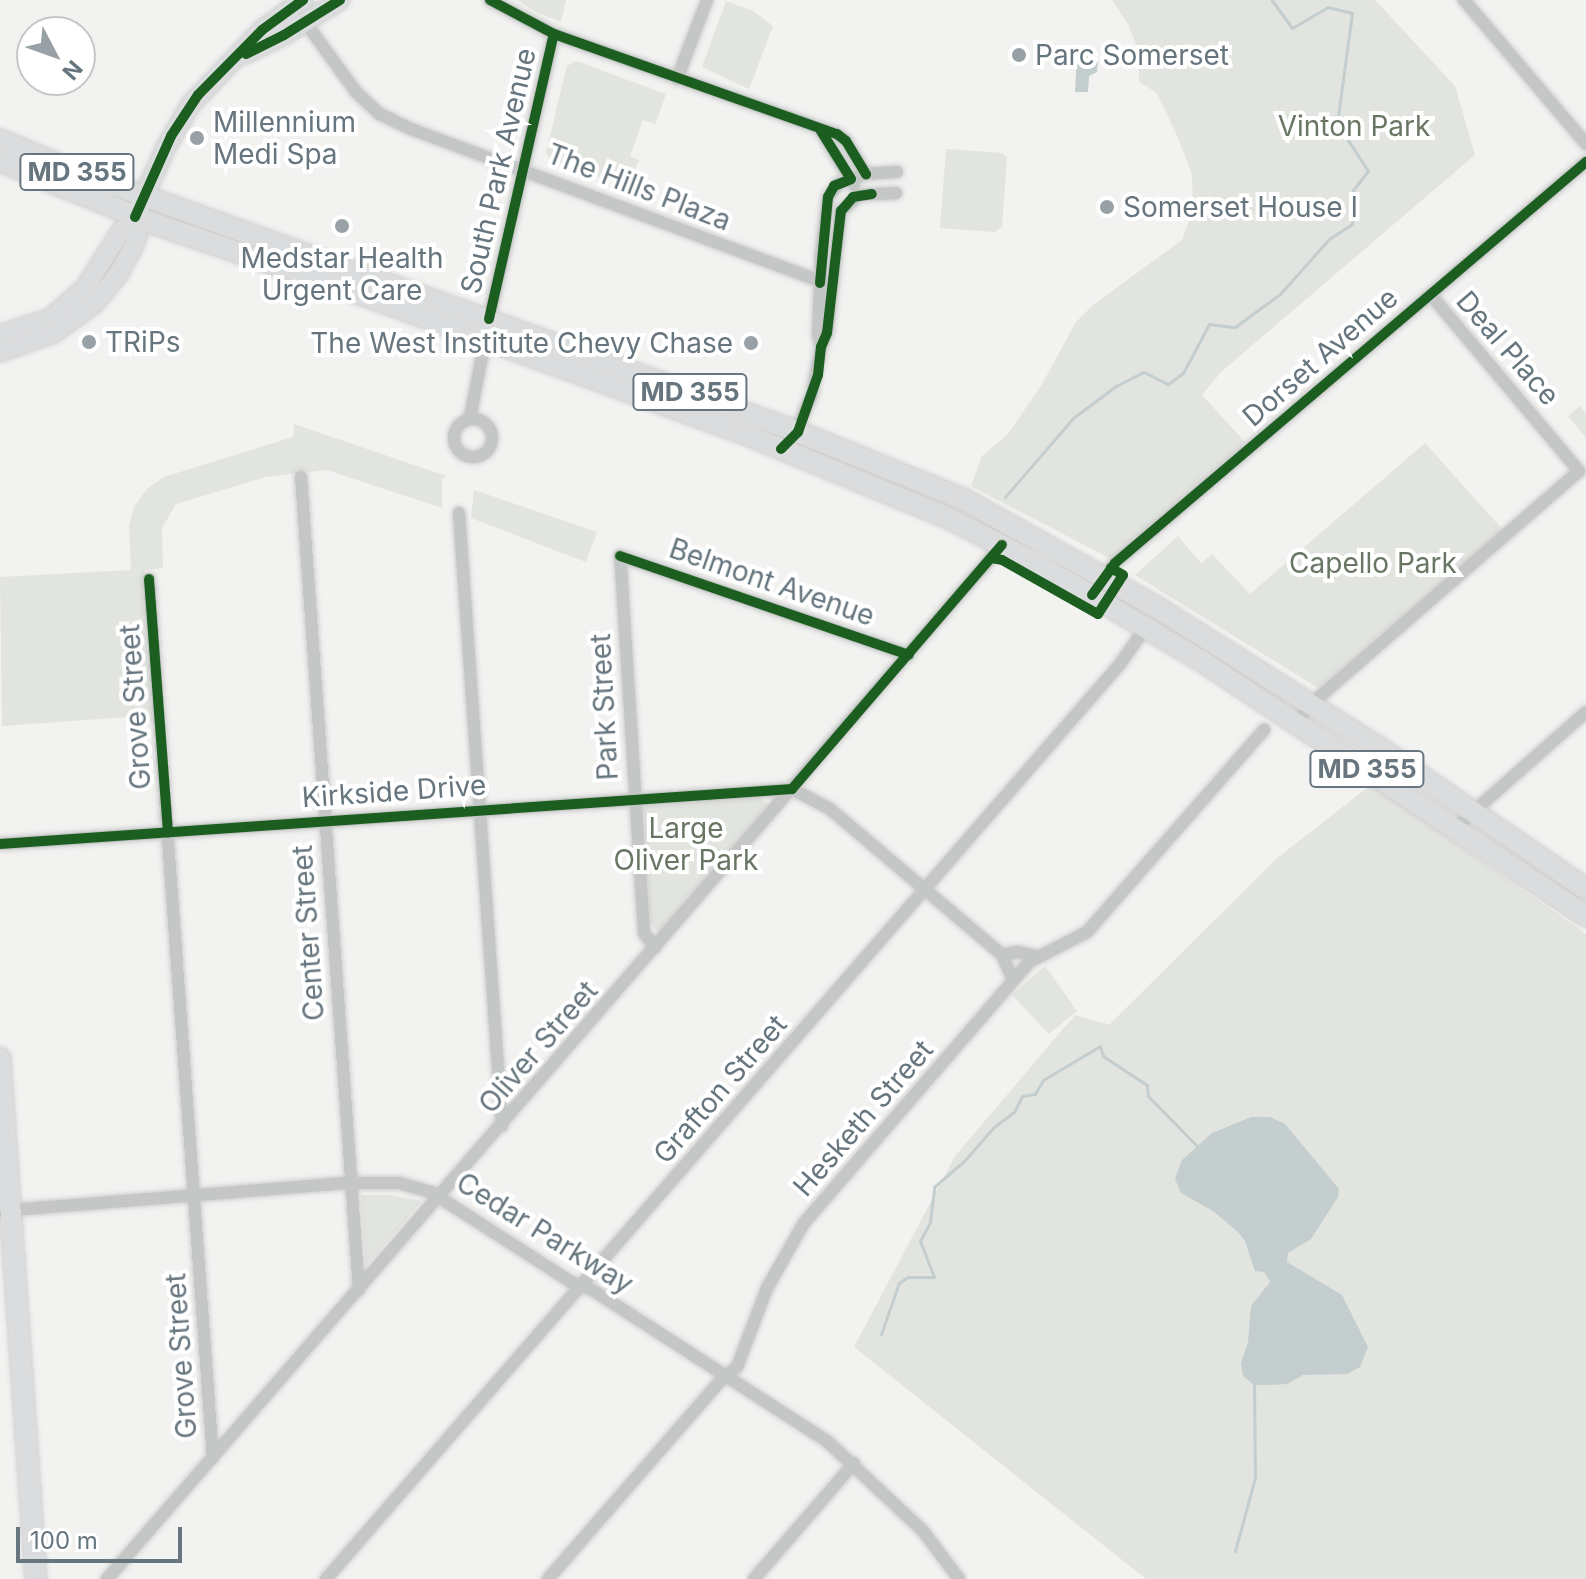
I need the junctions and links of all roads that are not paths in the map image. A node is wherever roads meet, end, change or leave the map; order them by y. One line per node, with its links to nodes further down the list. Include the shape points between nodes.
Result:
1 (340, 0): 6 (street)
2 (490, 0): 7 (street)
3 (707, 0): 9 (street)
4 (1464, 0): 12 (street)
5 (298, 3): 6 (street, The Hills Plaza); 8 (street)
6 (305, 22): 8 (street); 15 (street, The Hills Plaza, via 356,92 380,114)
7 (554, 34): 9 (street); 15 (street, South Park Avenue)
8 (235, 59): 20 (street, via 198,95 177,125)
9 (677, 79): 10 (street)
10 (821, 131): 17 (street, via 846,141); 18 (street)
11 (0, 140): 20 (main road, MD 355)
12 (1586, 144)
13 (0, 161): 22 (main road, MD 355)
14 (1586, 162): 26 (street, Dorset Avenue)
15 (524, 168): 25 (street, The Hills Plaza); 27 (street, South Park Avenue)
16 (897, 172): 17 (street)
17 (866, 174): 18 (street)
18 (851, 179): 21 (street); 25 (street, via 834,186 828,197)
19 (896, 193): 21 (street)
20 (144, 195): 22 (street); 27 (main road, MD 355)
21 (859, 195): 25 (street, via 841,211)
22 (135, 217): 23 (street); 24 (street, via 137,237); 27 (main road, MD 355)
23 (112, 249): 24 (street); 28 (street, via 58,313)
24 (118, 275): 29 (street, via 69,324)
25 (826, 283): 31 (street, via 827,333)
26 (1430, 294): 37 (street, Dorset Avenue); 42 (street, Deal Place, via 1579,471)
27 (487, 329): 30 (street, South Park Avenue); 31 (main road, MD 355); 32 (main road, MD 355)
28 (0, 335)
29 (0, 352)
30 (470, 418)
31 (798, 432): 32 (street); 37 (main road, MD 355, via 963,499)
32 (781, 449): 35 (main road, MD 355, via 910,500)
33 (301, 477): 50 (street, Center Street)
34 (459, 513): 48 (street)
35 (1002, 545): 39 (main road, MD 355); 41 (street, Oliver Street)
36 (620, 556): 41 (street, Belmont Avenue); 47 (street, Park Street)
37 (1103, 576): 39 (street, Dorset Avenue); 42 (main road, MD 355)
38 (149, 579): 52 (street, Grove Street)
39 (1092, 595): 40 (main road, MD 355)
40 (1146, 627): 44 (main road, MD 355); 55 (street, Grafton Street)
41 (909, 655): 46 (street, Oliver Street)
42 (1311, 704): 44 (street); 49 (main road, MD 355)
43 (1586, 712): 49 (street)
44 (1296, 723): 51 (main road, MD 355)
45 (1264, 730): 59 (street, Hesketh Street, via 1087,932)
46 (792, 789): 47 (street, Kirkside Drive); 55 (street, via 830,809); 57 (street, Oliver Street)
47 (634, 799): 48 (street, Kirkside Drive); 57 (street, Park Street, via 644,933)
48 (478, 810): 50 (street, Kirkside Drive); 62 (street)
49 (1470, 811): 51 (street); 54 (main road, MD 355)
50 (324, 820): 52 (street, Kirkside Drive); 63 (street, Center Street)
51 (1455, 828): 56 (main road, MD 355)
52 (168, 832): 53 (street, Kirkside Drive); 64 (street, Grove Street)
53 (0, 844)
54 (1586, 889)
55 (924, 891): 58 (street); 67 (street, Grafton Street)
56 (1586, 916)
57 (655, 948): 62 (street, Oliver Street)
58 (1002, 955): 59 (street); 60 (street)
59 (1035, 956): 60 (street, Hesketh Street)
60 (1013, 980): 69 (street, Hesketh Street, via 804,1223 767,1288 737,1367)
61 (0, 1058): 66 (main road)
62 (502, 1125): 65 (street, Oliver Street)
63 (350, 1183): 64 (street, Cedar Parkway); 65 (street, Cedar Parkway, via 399,1183); 68 (street, Center Street)
64 (194, 1194): 66 (street, Cedar Parkway); 70 (street, Grove Street)
65 (441, 1196): 67 (street, Cedar Parkway); 68 (street, Oliver Street)
66 (4, 1208): 72 (main road)
67 (581, 1286): 69 (street, Cedar Parkway); 74 (street, Grafton Street)
68 (359, 1290): 70 (street, Oliver Street)
69 (727, 1376): 71 (street, Cedar Parkway); 75 (street, Hesketh Street)
70 (213, 1458): 73 (street, Oliver Street)
71 (854, 1463): 76 (street); 77 (street, Cedar Parkway, via 923,1531)
72 (36, 1579)
73 (107, 1579)
74 (326, 1579)
75 (548, 1579)
76 (754, 1579)
77 (959, 1579)

